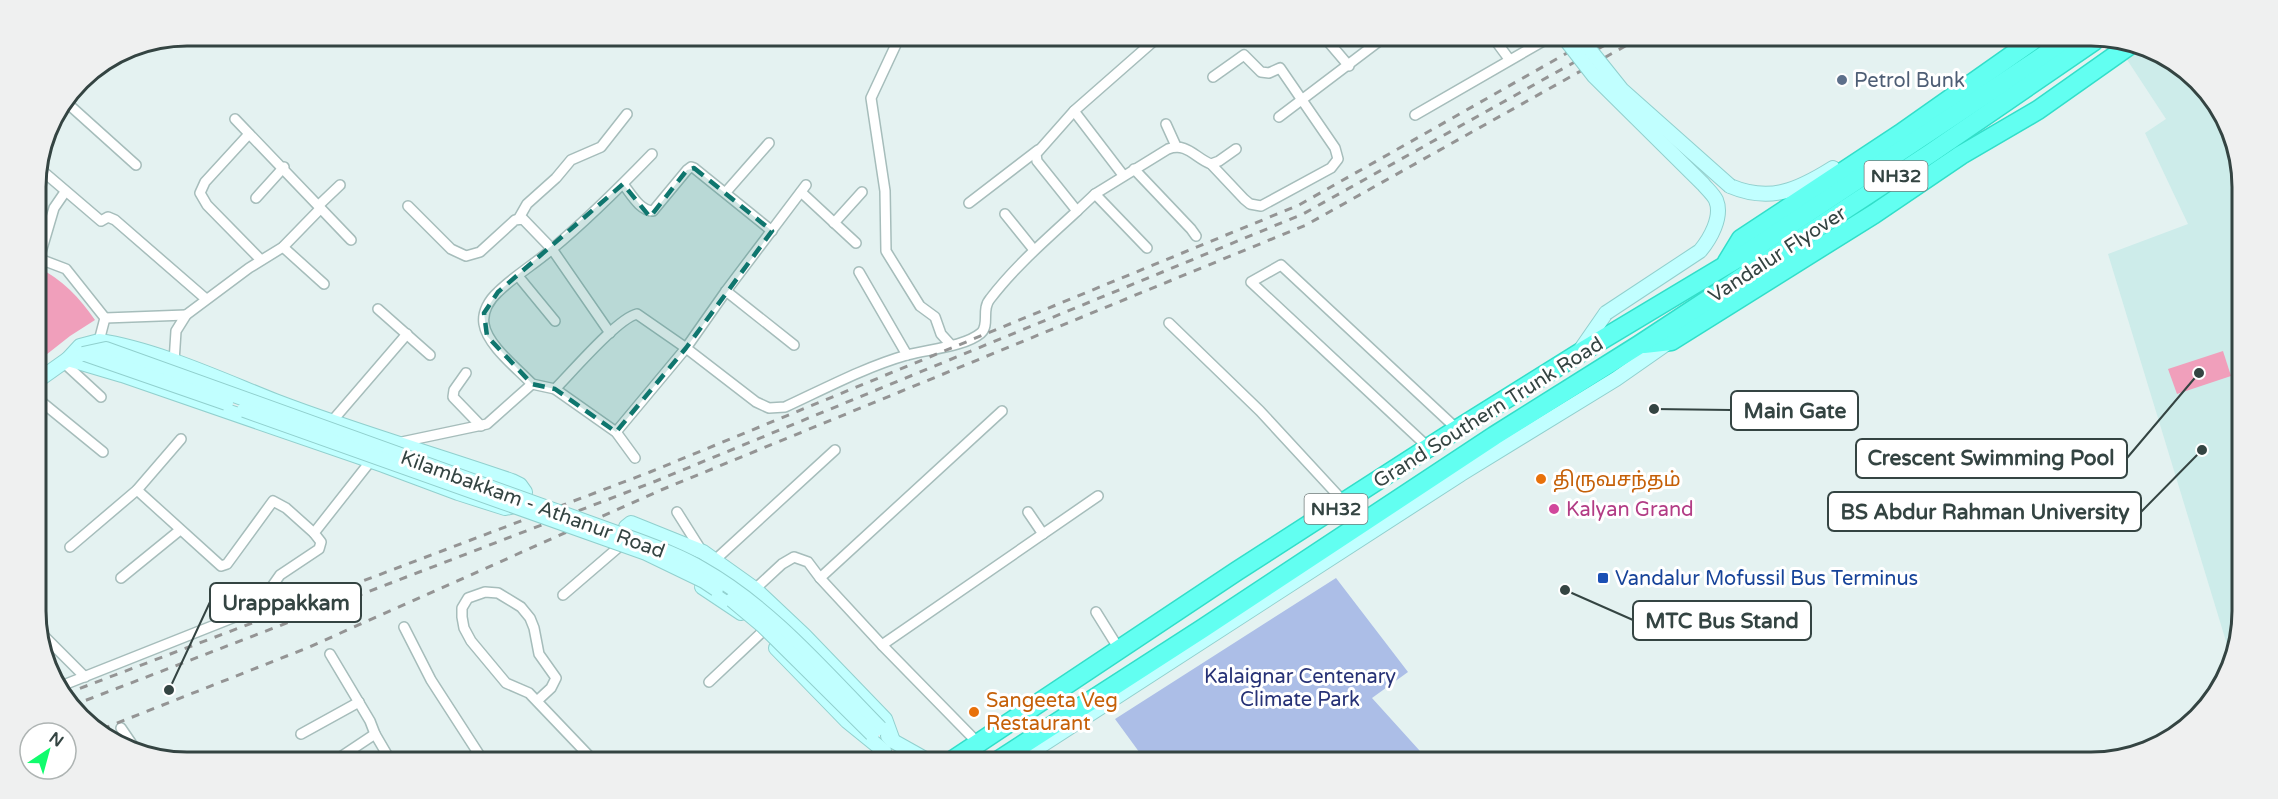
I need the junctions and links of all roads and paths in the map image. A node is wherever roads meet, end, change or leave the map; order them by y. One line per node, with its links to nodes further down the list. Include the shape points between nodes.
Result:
1 (894, 46): 78 (street, via 871,98 885,191 886,251 920,306 935,317 941,334)
2 (1148, 46): 18 (street)
3 (1332, 46): 14 (street)
4 (1373, 46): 14 (street)
5 (1499, 46): 13 (street)
6 (1534, 46): 13 (street)
7 (1571, 46): 81 (street, bridge, via 1594,76 1716,200 1716,221 1700,251 1606,313)
8 (1587, 46): 22 (street, bridge, via 1622,90 1709,169 1744,192 1763,195 1808,183)
9 (2025, 46): 22 (highway)
10 (2058, 46): 62 (highway, Vandalur Flyover / NH32)
11 (2087, 46): 79 (highway, Vandalur Flyover / NH32)
12 (2123, 50): 76 (highway, via 2038,110)
13 (1509, 59): 20 (street)
14 (1349, 66): 16 (street)
15 (1213, 76): 16 (street, via 1244,54 1261,72 1280,68)
16 (1302, 99): 21 (street); 31 (street, via 1338,154 1331,168 1261,206 1244,199)
17 (72, 107): 32 (street)
18 (1074, 111): 29 (street); 35 (street)
19 (627, 114): 49 (street, via 601,147 571,160 527,204)
20 (1415, 115)
21 (1279, 117)
22 (1923, 117): 62 (highway, via 1741,239)
23 (235, 119): 25 (street)
24 (1166, 124): 27 (street)
25 (249, 134): 33 (street); 60 (street, via 200,193)
26 (769, 143): 40 (street)
27 (1176, 146): 31 (street, via 1187,148); 34 (street)
28 (1236, 149): 31 (street)
29 (1038, 150): 44 (street); 47 (street, via 1037,161)
30 (652, 154): 37 (street)
31 (1211, 164)
32 (136, 165)
33 (284, 167): 43 (street); 46 (street)
34 (1134, 169): 35 (street); 53 (street)
35 (1123, 175): 42 (street)
36 (47, 176): 39 (street)
37 (623, 184): 40 (street, via 650,211 656,209 691,167); 58 (street)
38 (340, 185): 46 (street)
39 (65, 192): 51 (street, via 54,208); 67 (street, via 101,221 108,217 115,220)
40 (726, 192): 52 (street)
41 (862, 192): 50 (street)
42 (1095, 194): 47 (street); 57 (street)
43 (256, 198)
44 (969, 203)
45 (408, 206): 49 (street, via 451,249 466,256 480,252)
46 (320, 207): 54 (street); 56 (street)
47 (1077, 211): 59 (street)
48 (1005, 214): 59 (street)
49 (519, 218): 58 (street, via 529,223)
50 (834, 223): 52 (street, via 803,189); 55 (street)
51 (47, 230)
52 (772, 231): 66 (street)
53 (1196, 236)
54 (351, 240)
55 (856, 243)
56 (283, 247): 60 (street); 65 (street)
57 (1147, 248)
58 (552, 249): 64 (street); 73 (street)
59 (1034, 250): 78 (street, via 989,299 984,309 984,330)
60 (261, 260): 67 (street)
61 (47, 261): 70 (street, via 66,269)
62 (1725, 266): 81 (highway, Grand Southern Trunk Road / NH32)
63 (860, 272): 83 (street)
64 (518, 276): 71 (street); 88 (street, via 488,304 484,324 495,346)
65 (324, 284)
66 (726, 291): 77 (street); 80 (street)
67 (206, 299): 69 (street)
68 (378, 309): 74 (street)
69 (186, 315): 70 (street); 85 (street, via 176,331)
70 (105, 318): 75 (street)
71 (555, 321)
72 (1170, 323): 106 (street, via 1260,411)
73 (610, 333): 80 (street, via 637,314); 89 (street)
74 (407, 334): 82 (street); 93 (street)
75 (99, 341): 84 (street, via 80,346); 85 (street)
76 (1671, 341): 79 (highway); 143 (street)
77 (794, 345)
78 (951, 345): 83 (street)
79 (1639, 345): 142 (highway, Grand Southern Trunk Road / NH32)
80 (686, 348): 83 (street, via 769,408 778,408); 96 (street)
81 (1578, 354): 95 (highway, Grand Southern Trunk Road / NH32)
82 (430, 355)
83 (907, 355)
84 (66, 360): 87 (street, Kilambakkam - Athanur Road); 90 (street); 103 (street, via 122,375); 136 (street, Kilambakkam - Athanur Road, bridge, via 106,349 678,557 704,570 763,612 876,731)
85 (174, 362): 93 (street)
86 (466, 373): 94 (street, via 453,397)
87 (47, 375)
88 (532, 384): 89 (street); 94 (street)
89 (555, 389): 96 (street)
90 (101, 397)
91 (46, 406): 101 (street)
92 (1002, 411): 116 (street)
93 (333, 420): 98 (street)
94 (481, 426): 98 (street)
95 (1458, 429): 99 (highway, Grand Southern Trunk Road / NH32); 99 (street, via 1281,265 1251,282)
96 (616, 432): 102 (street)
97 (181, 439): 104 (street)
98 (398, 442): 103 (street); 103 (street, via 512,481 525,492 523,499 505,508)
99 (1429, 448): 106 (highway, Grand Southern Trunk Road / NH32)
100 (836, 450): 114 (street)
101 (103, 452)
102 (635, 458)
103 (369, 460): 110 (street)
104 (137, 490): 109 (street); 113 (street)
105 (1098, 496): 111 (street)
106 (1345, 503): 124 (highway, Grand Southern Trunk Road / NH32)
107 (677, 512): 114 (street)
108 (1028, 512): 111 (street)
109 (180, 530): 110 (street, via 221,566 227,564 273,501); 115 (street)
110 (314, 533): 126 (street, via 321,542 319,549 280,575 250,611)
111 (1043, 534): 123 (street)
112 (620, 546): 114 (street, via 626,526 632,523); 118 (street); 121 (street, via 709,591)
113 (70, 547)
114 (709, 556): 117 (street)
115 (121, 578)
116 (820, 578): 117 (street, via 808,562 795,557); 123 (street)
117 (755, 589): 136 (street, via 885,719)
118 (563, 595)
119 (1096, 612): 124 (street)
120 (404, 627): 139 (street, via 431,680)
121 (761, 633): 127 (street); 136 (street, via 847,720)
122 (50, 642): 126 (street)
123 (882, 645): 135 (street)
124 (1119, 650): 135 (highway, Grand Southern Trunk Road / NH32)
125 (330, 654): 130 (street)
126 (85, 677): 128 (street)
127 (708, 682)
128 (66, 684)
129 (537, 701): 129 (street, via 556,678 539,654 530,618 521,607 498,593 485,592 468,598 462,617 471,641 506,683); 140 (street)
130 (359, 702): 132 (street); 133 (street)
131 (121, 728): 134 (street)
132 (301, 734)
133 (375, 734): 137 (street); 138 (street)
134 (129, 740)
135 (978, 743): 141 (highway, Grand Southern Trunk Road / NH32)
136 (888, 751)
137 (348, 752)
138 (386, 752)
139 (477, 752)
140 (585, 752)
141 (964, 752)
142 (1011, 752)
143 (1031, 752)

